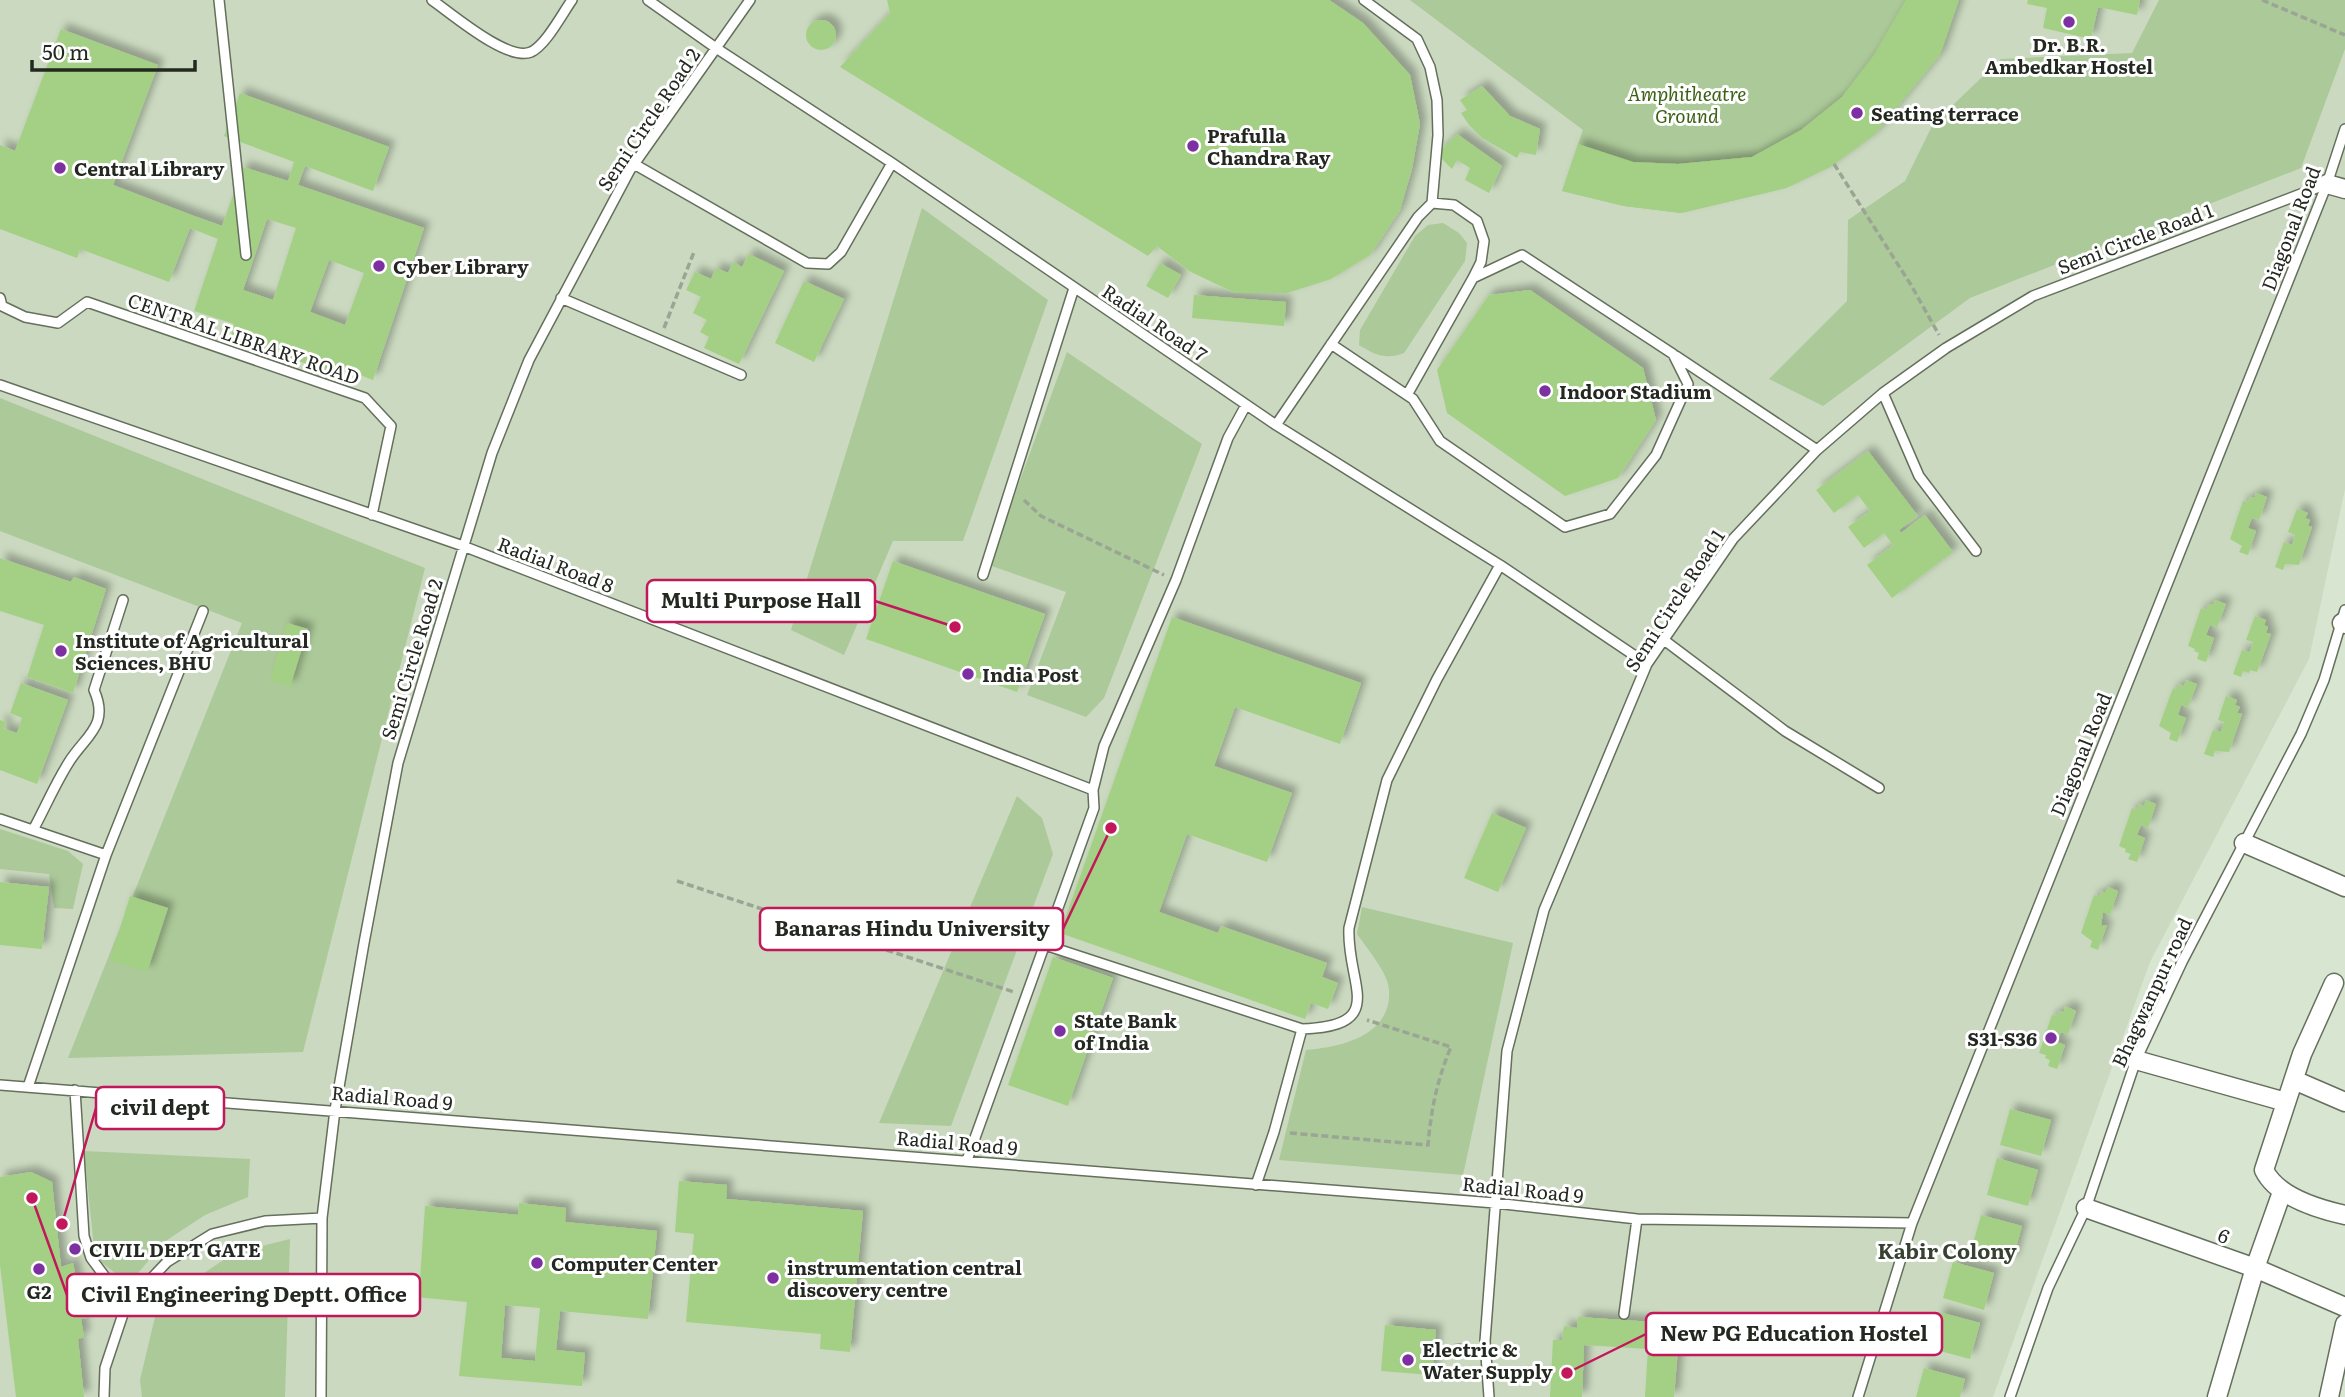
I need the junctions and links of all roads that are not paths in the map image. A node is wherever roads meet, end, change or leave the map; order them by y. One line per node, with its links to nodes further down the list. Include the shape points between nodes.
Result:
1 (219, 0): 14 (lane)
2 (432, 0): 3 (lane, via 503,49 519,54 543,42)
3 (572, 0)
4 (648, 0): 7 (lane, Radial Road 7)
5 (750, 0): 7 (lane, Semi Circle Road 2)
6 (1364, 0): 13 (lane, via 1417,39 1430,66 1438,135)
7 (716, 48): 9 (lane, Radial Road 7); 10 (lane, Semi Circle Road 2)
8 (2345, 128): 11 (lane, Diagonal Road)
9 (892, 163): 10 (lane, via 841,252 828,264 807,263); 16 (lane, Radial Road 7)
10 (634, 164): 17 (lane, Semi Circle Road 2)
11 (2326, 184): 12 (street); 23 (lane, Semi Circle Road 1, via 2033,296 1946,348); 64 (lane, Diagonal Road)
12 (2345, 189)
13 (1432, 203): 15 (lane, via 1454,205 1477,220 1484,241); 19 (lane)
14 (246, 255)
15 (1473, 278): 20 (lane, via 1522,255); 24 (lane)
16 (1074, 288): 25 (lane, Radial Road 7); 32 (lane)
17 (561, 298): 21 (lane); 29 (lane, Semi Circle Road 2, via 529,360 492,453)
18 (0, 299): 28 (lane, CENTRAL LIBRARY ROAD, via 2,306 25,317 58,323 87,302 365,398 391,425)
19 (1331, 344): 24 (lane); 26 (lane)
20 (1673, 354): 24 (lane, via 1688,384 1656,455 1610,514 1565,527 1440,442); 27 (lane)
21 (741, 375)
22 (0, 385): 28 (lane, Radial Road 8)
23 (1883, 393): 27 (lane, Semi Circle Road 1); 30 (lane, via 1919,476)
24 (1407, 395)
25 (1246, 405): 26 (lane, Radial Road 7); 39 (lane, via 1228,438 1176,580 1104,746)
26 (1276, 425): 31 (lane, Radial Road 7)
27 (1817, 450): 36 (lane, Semi Circle Road 1, via 1733,540)
28 (372, 515): 29 (lane, Radial Road 8)
29 (463, 546): 39 (lane, Radial Road 8); 55 (lane, Semi Circle Road 2, via 398,763)
30 (1976, 551)
31 (1500, 565): 37 (lane, Radial Road 7); 47 (lane, via 1387,780 1349,928 1348,947 1358,984 1355,1010 1345,1022 1328,1028)
32 (983, 575)
33 (123, 600): 41 (lane, via 94,690 99,719 70,760)
34 (203, 611): 43 (lane)
35 (2344, 619): 42 (lane, Bhagwanpur road, via 2325,680 2301,734)
36 (1664, 640): 37 (lane, Semi Circle Road 1); 38 (lane, via 1785,731)
37 (1647, 664): 59 (lane, Semi Circle Road 1, via 1544,910 1507,1051)
38 (1879, 788)
39 (1093, 790): 45 (lane, via 1094,808)
40 (0, 819): 41 (lane)
41 (33, 830): 43 (lane)
42 (2244, 843): 44 (street); 48 (lane, Bhagwanpur road)
43 (106, 855): 51 (lane)
44 (2345, 887)
45 (1045, 944): 47 (lane); 56 (lane)
46 (2334, 983): 49 (street)
47 (1301, 1029): 57 (lane)
48 (2136, 1060): 53 (street); 60 (lane, Bhagwanpur road)
49 (2294, 1080): 53 (street); 54 (street)
50 (0, 1085): 51 (lane, Radial Road 9)
51 (27, 1087): 52 (lane, Radial Road 9)
52 (75, 1090): 55 (lane, Radial Road 9); 66 (lane, via 84,1236 91,1258)
53 (2286, 1102): 58 (street, via 2264,1170)
54 (2345, 1102)
55 (335, 1110): 56 (lane, Radial Road 9); 62 (lane, Semi Circle Road 2)
56 (967, 1160): 57 (lane, Radial Road 9)
57 (1256, 1185): 59 (lane, Radial Road 9)
58 (2282, 1192): 61 (street); 65 (street)
59 (1495, 1203): 63 (lane, Radial Road 9); 72 (lane, Semi Circle Road 1, via 1485,1341)
60 (2086, 1208): 65 (street, 6); 74 (lane, Bhagwanpur road, via 2048,1288)
61 (2345, 1215)
62 (322, 1218): 66 (lane, via 265,1221 212,1234 167,1262); 71 (lane, Semi Circle Road 2)
63 (1637, 1219): 64 (lane, Radial Road 9); 68 (lane)
64 (1912, 1223): 73 (lane, Diagonal Road)
65 (2255, 1268): 67 (street, 6); 75 (street)
66 (126, 1305): 70 (lane, via 105,1368)
67 (2345, 1307)
68 (1624, 1314)
69 (2345, 1324): 76 (street)
70 (104, 1397)
71 (321, 1397)
72 (1489, 1397)
73 (1858, 1397)
74 (2010, 1397)
75 (2217, 1397)
76 (2329, 1397)

